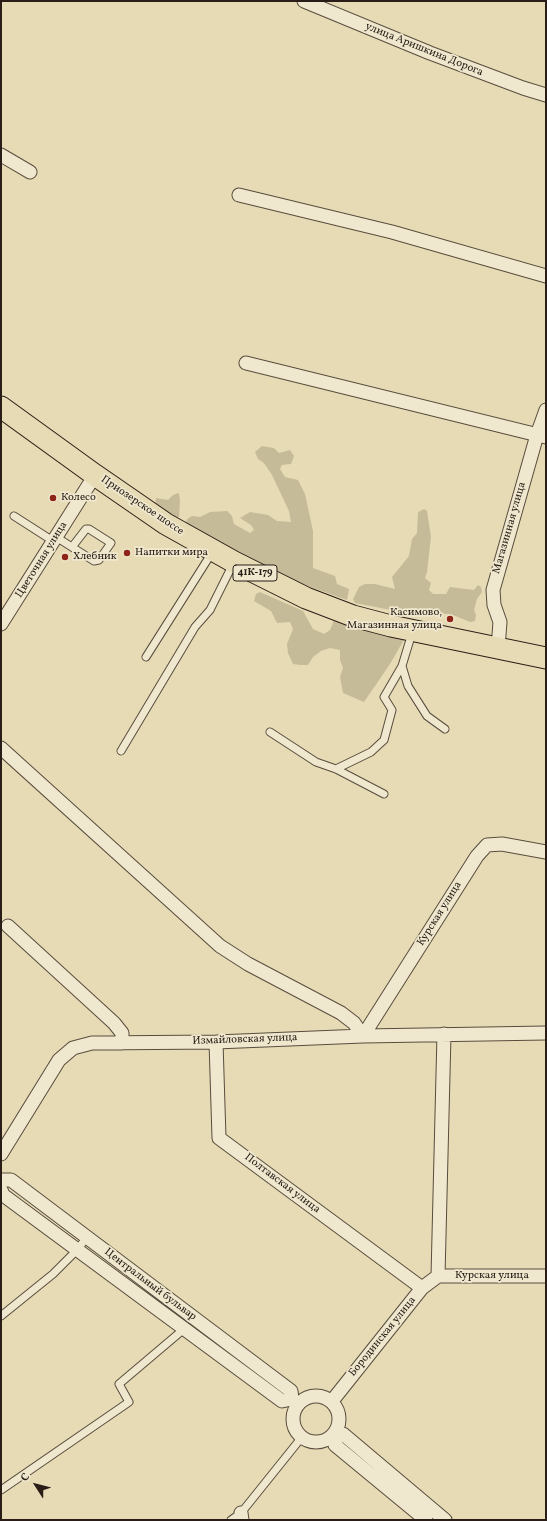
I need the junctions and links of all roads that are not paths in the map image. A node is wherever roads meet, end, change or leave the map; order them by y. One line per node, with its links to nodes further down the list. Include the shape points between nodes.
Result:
1 (304, 1): 2 (street, улица Аришкина Дорога, via 430,53)
2 (546, 96)
3 (1, 155): 4 (street)
4 (30, 172)
5 (239, 195): 6 (street, via 392,232)
6 (546, 276)
7 (246, 363): 10 (street)
8 (1, 407): 11 (main road, Приозерское шоссе / 41К-179)
9 (546, 410): 10 (street, Магазинная улица)
10 (542, 436): 19 (street, Магазинная улица, via 493,590 494,605 500,622)
11 (95, 475): 13 (street, Цветочная улица); 15 (main road, Приозерское шоссе / 41К-179, via 166,524)
12 (14, 516): 13 (lane)
13 (55, 539): 14 (lane); 17 (street, Цветочная улица)
14 (72, 547): 14 (lane, via 97,562 110,543 86,529)
15 (213, 551): 16 (main road, Приозерское шоссе / 41К-179); 20 (lane)
16 (234, 562): 18 (main road, Приозерское шоссе / 41К-179, via 306,598 353,616); 26 (lane, via 210,610 195,627)
17 (1, 624)
18 (412, 631): 19 (main road, Приозерское шоссе / 41К-179); 22 (lane)
19 (498, 648): 21 (main road, Приозерское шоссе / 41К-179)
20 (146, 657)
21 (546, 658)
22 (402, 666): 23 (lane, via 408,686 427,716); 27 (lane, via 384,697 392,710 384,740 371,752)
23 (445, 729)
24 (270, 732): 27 (lane, via 316,762)
25 (1, 748): 33 (street, via 220,946 248,964 341,1013 354,1023)
26 (121, 751)
27 (336, 769): 28 (lane)
28 (384, 794)
29 (546, 852): 33 (street, Курская улица, via 502,844 487,845 477,856)
30 (8, 926): 35 (street, via 114,1023 122,1033)
31 (546, 1033): 32 (street, Измайловская улица)
32 (444, 1034): 33 (street, Измайловская улица); 41 (street)
33 (363, 1036): 34 (street, Измайловская улица)
34 (216, 1042): 35 (street, Измайловская улица); 43 (street, Полтавская улица, via 219,1138)
35 (122, 1043): 36 (street, Измайловская улица, via 92,1043 73,1048 59,1060)
36 (1, 1154)
37 (1, 1180): 39 (street, Центральный бульвар, via 11,1180)
38 (1, 1190): 40 (street, Центральный бульвар, via 3,1195)
39 (87, 1237): 40 (lane); 47 (street, Центральный бульвар, via 291,1391)
40 (77, 1250): 44 (lane, via 53,1274); 45 (street, Центральный бульвар)
41 (438, 1276): 42 (street, Курская улица); 43 (street, Бородинская улица)
42 (546, 1276)
43 (422, 1288): 46 (street, Бородинская улица)
44 (1, 1316)
45 (184, 1329): 47 (street, Центральный бульвар, via 282,1401); 50 (lane, via 119,1384 129,1402)
46 (332, 1401): 47 (street, via 314,1395); 48 (street, via 340,1417)
47 (295, 1402): 49 (street, via 293,1424)
48 (336, 1435): 49 (street, via 316,1442); 52 (street, via 335,1445); 53 (street, via 343,1434)
49 (302, 1437): 51 (lane)
50 (1, 1490)
51 (238, 1518)
52 (426, 1520)
53 (445, 1520)

